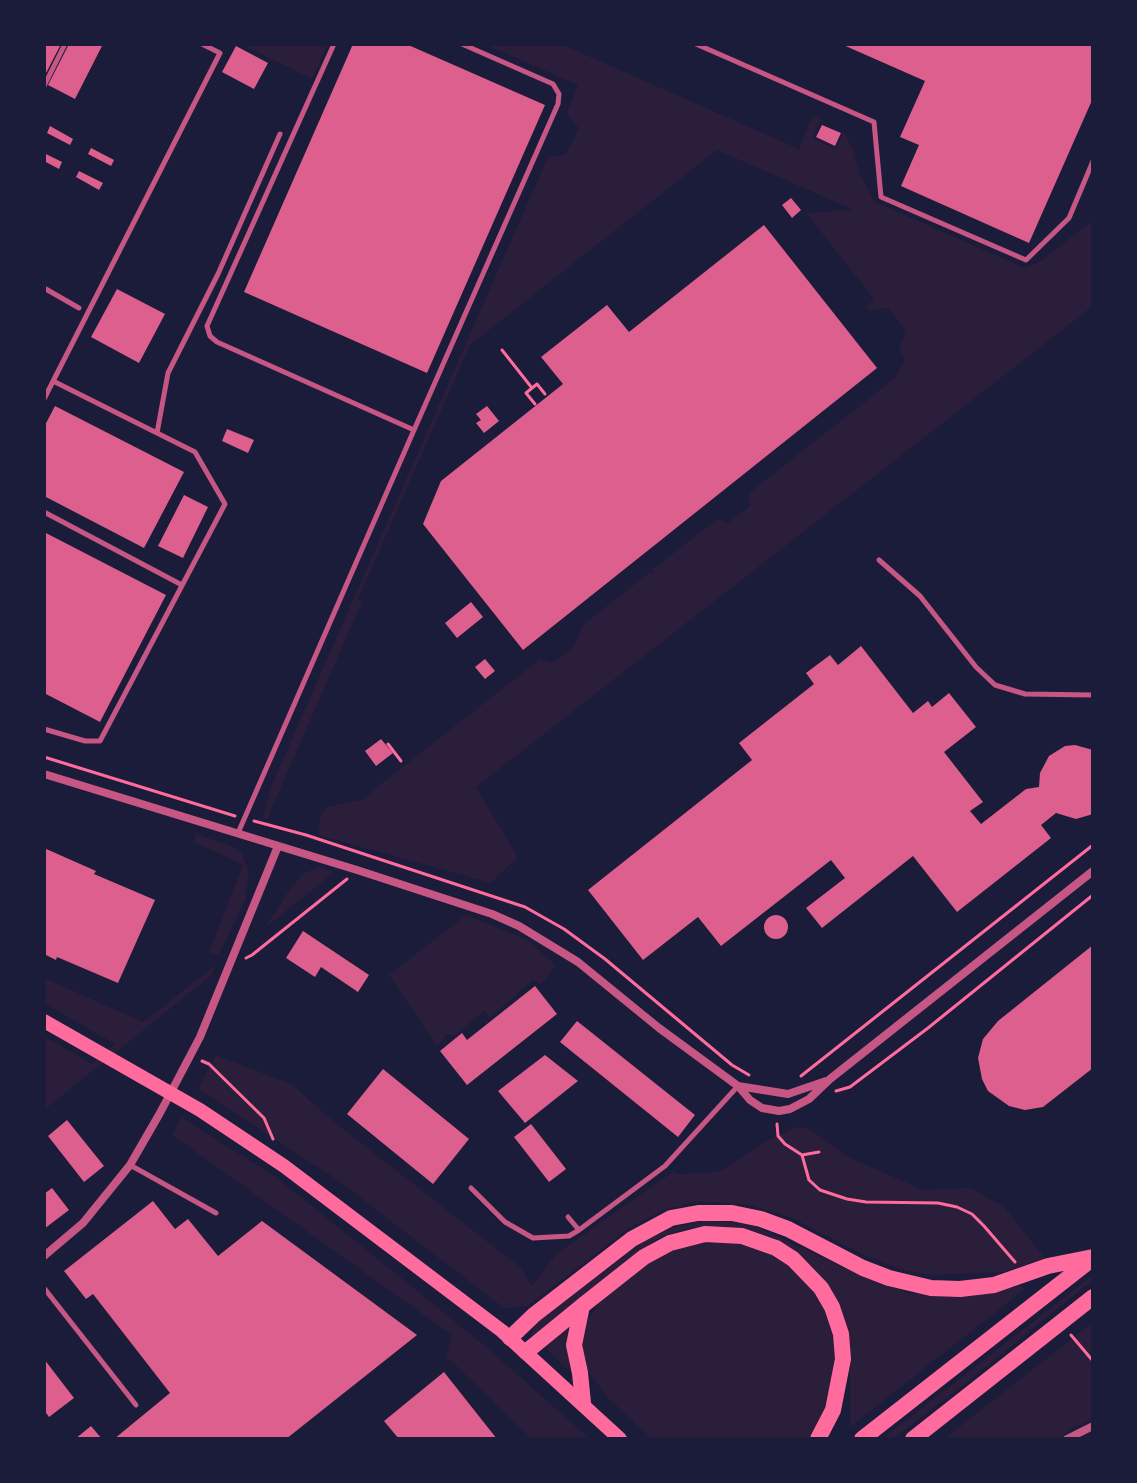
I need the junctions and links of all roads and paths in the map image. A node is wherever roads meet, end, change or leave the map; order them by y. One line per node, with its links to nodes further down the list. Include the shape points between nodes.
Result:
1 (65, 44): 6 (lane)
2 (202, 44): 12 (lane, via 220,53)
3 (334, 44): 17 (lane, via 207,326 217,342)
4 (462, 44): 17 (lane, via 553,84 558,104)
5 (696, 44): 8 (lane, via 874,122 881,197 1026,260 1069,218)
6 (44, 86)
7 (280, 134): 18 (lane, via 168,373)
8 (1093, 161)
9 (44, 288): 10 (lane)
10 (79, 308)
11 (502, 350): 13 (path)
12 (53, 381): 15 (lane); 18 (lane)
13 (532, 388): 14 (path, via 537,384); 16 (path, via 526,393)
14 (545, 394)
15 (44, 399)
16 (535, 404)
17 (414, 430): 27 (lane)
18 (157, 433): 21 (lane, via 195,452 225,504)
19 (44, 512): 21 (lane)
20 (879, 560): 22 (lane, via 920,596 995,685 1025,694)
21 (182, 585): 23 (lane, via 100,741)
22 (1093, 695)
23 (44, 729)
24 (388, 744): 25 (path)
25 (401, 761)
26 (44, 774): 27 (street)
27 (237, 834): 29 (street)
28 (1093, 845): 37 (path)
29 (278, 846): 30 (street); 33 (street)
30 (357, 870): 33 (path, via 252,955); 38 (street, via 492,914 551,943)
31 (1093, 871): 36 (street)
32 (1093, 895): 39 (path, via 917,1036 850,1087)
33 (231, 963): 44 (street, via 191,1056)
34 (44, 1021): 56 (main road, via 200,1110 284,1166)
35 (209, 1064): 40 (path)
36 (830, 1079): 38 (street, via 788,1094); 38 (street, via 809,1099 779,1111 762,1108)
37 (791, 1084)
38 (738, 1086): 48 (lane, via 665,1166)
39 (836, 1091)
40 (264, 1118)
41 (777, 1123): 43 (path, via 778,1136)
42 (819, 1152): 43 (path)
43 (802, 1155): 49 (path, via 809,1180 820,1190 866,1202 957,1207 972,1214)
44 (130, 1165): 46 (lane); 50 (street, via 83,1223)
45 (471, 1188): 48 (lane, via 505,1222 533,1238 569,1236)
46 (216, 1213)
47 (568, 1217): 48 (lane)
48 (579, 1230)
49 (1004, 1248)
50 (44, 1256)
51 (1093, 1258): 56 (highway, via 1048,1266 994,1285 931,1288 863,1268 761,1219 698,1213 671,1218 632,1239); 64 (highway)
52 (44, 1288): 60 (lane)
53 (1093, 1297): 65 (highway)
54 (582, 1306): 57 (highway); 59 (highway, via 574,1345); 63 (highway, via 644,1257 687,1237 742,1236 776,1248 821,1288 841,1334 838,1389)
55 (1068, 1331): 58 (path)
56 (510, 1338): 57 (main road)
57 (526, 1352): 59 (main road)
58 (1093, 1361)
59 (583, 1403): 62 (main road)
60 (136, 1405)
61 (1093, 1426): 66 (street)
62 (620, 1439)
63 (818, 1439)
64 (862, 1439)
65 (913, 1439)
66 (1067, 1439)

